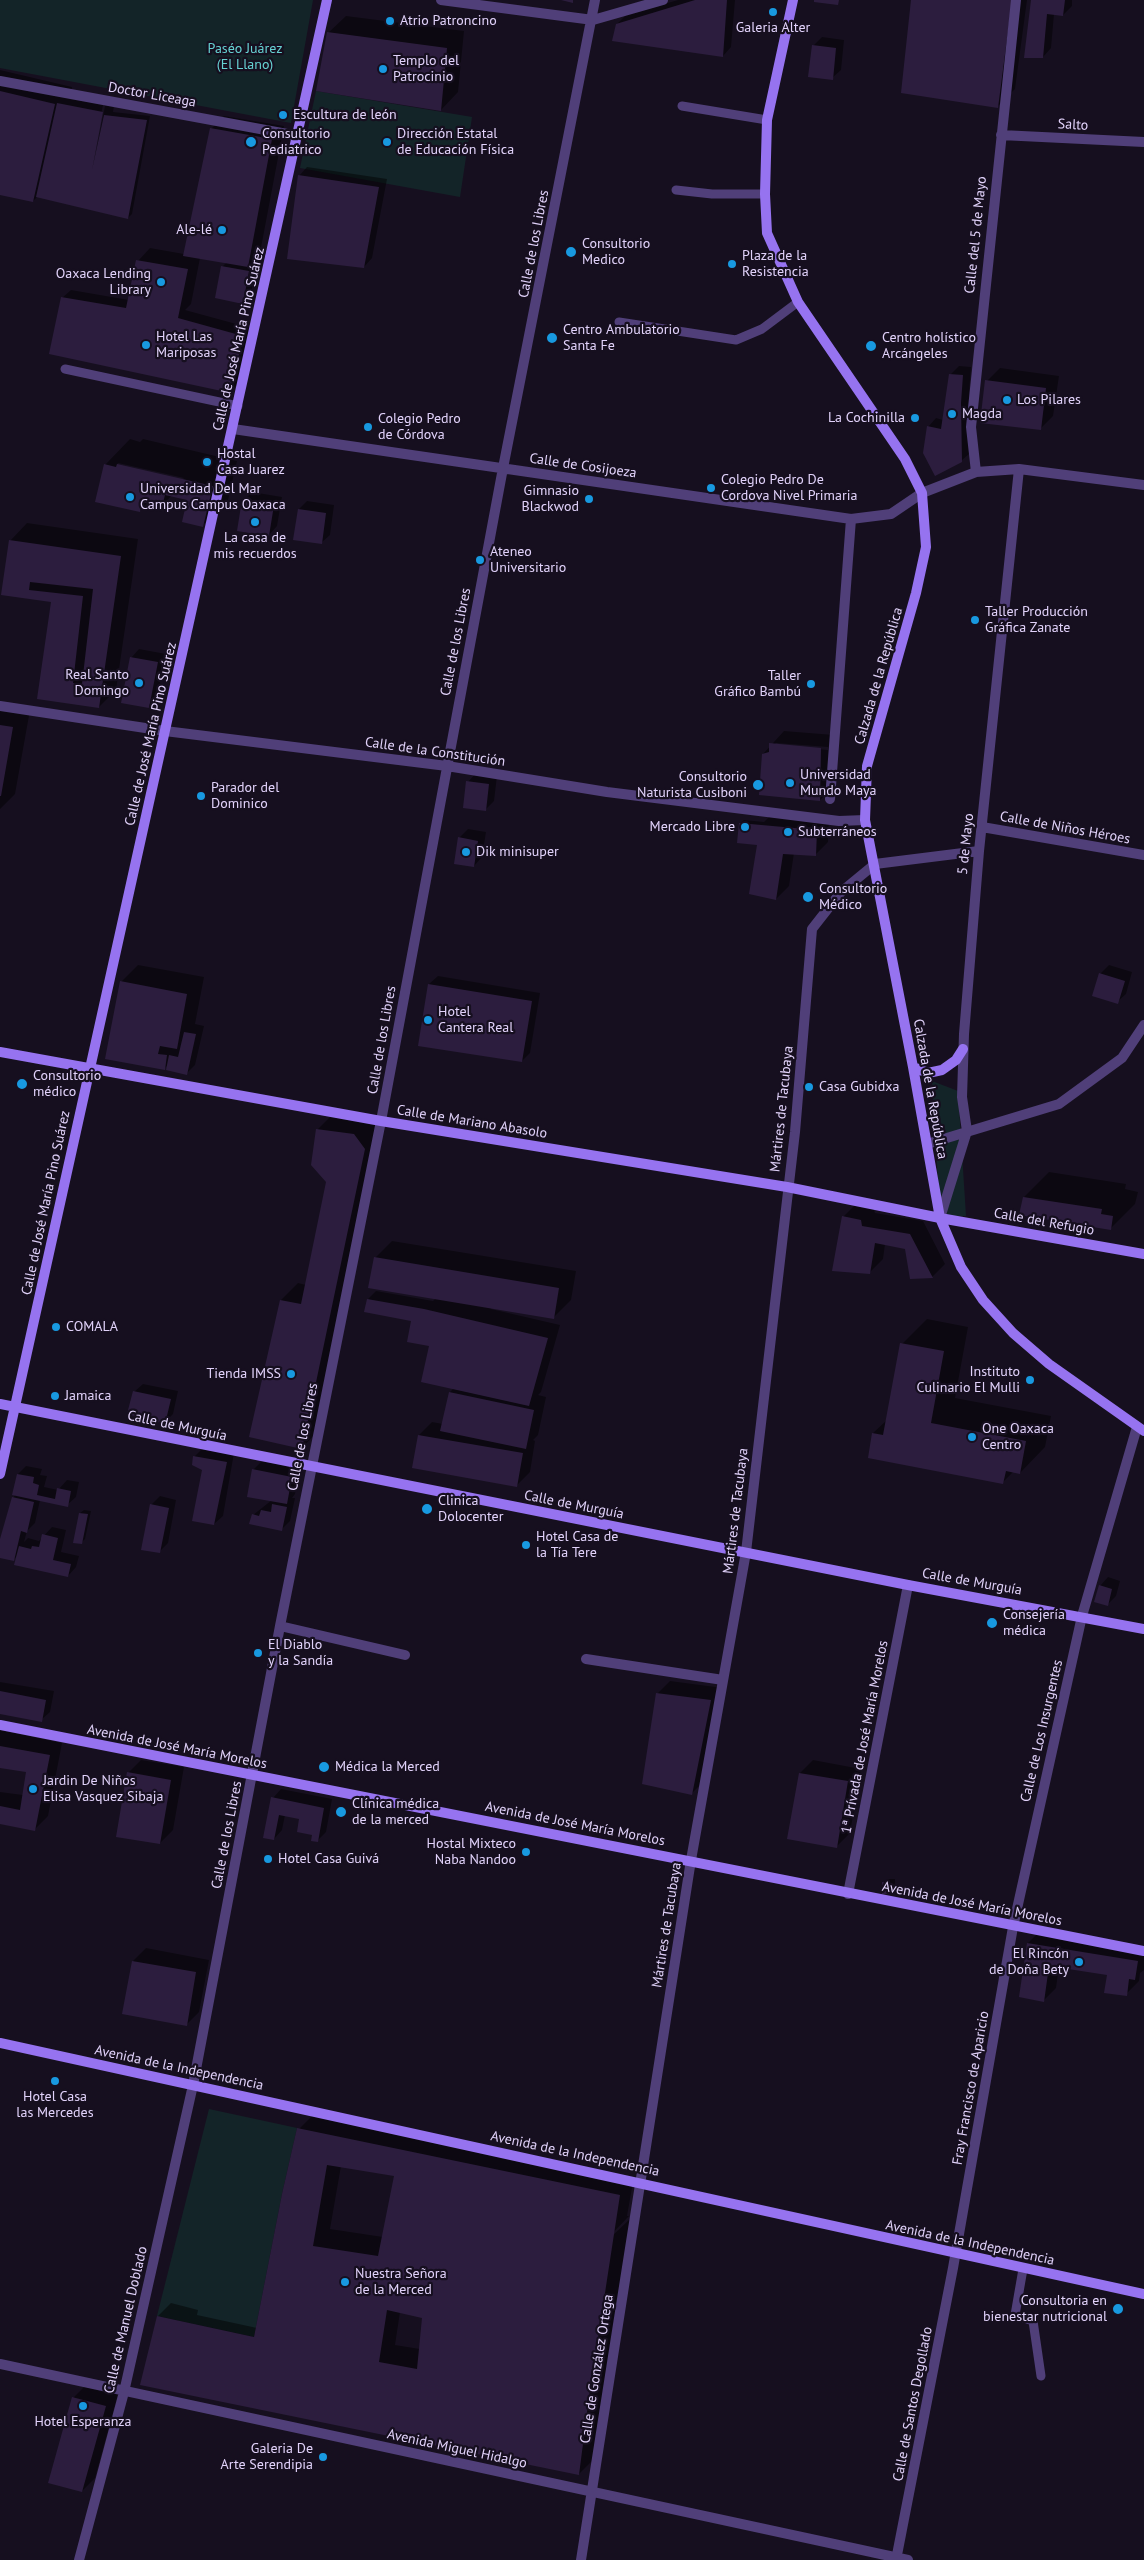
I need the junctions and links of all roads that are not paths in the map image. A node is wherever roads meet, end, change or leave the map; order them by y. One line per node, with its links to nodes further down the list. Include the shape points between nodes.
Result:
1 (327, 0): 12 (main road, Calle de José María Pino Suárez)
2 (441, 0): 7 (street)
3 (596, 0): 7 (street, Calle de los Libres)
4 (663, 0): 7 (street)
5 (793, 0): 10 (main road, Calzada de la República)
6 (1016, 0): 11 (street, Calle del 5 de Mayo)
7 (593, 20): 21 (street, Calle de los Libres)
8 (0, 81): 12 (street, Doctor Liceaga)
9 (682, 106): 10 (lane)
10 (767, 120): 15 (main road, Calzada de la República)
11 (1001, 135): 13 (street, Salto); 23 (street, Calle del 5 de Mayo, via 970,427)
12 (298, 136): 19 (main road, Calle de José María Pino Suárez)
13 (1144, 142)
14 (676, 190): 15 (lane)
15 (765, 194): 16 (main road, Calzada de la República, via 767,233)
16 (798, 302): 17 (lane, via 762,329 736,340); 25 (main road, Calzada de la República, via 905,460)
17 (619, 322)
18 (65, 369): 19 (lane)
19 (238, 406): 20 (main road, Calle de José María Pino Suárez)
20 (233, 429): 21 (street, Calle de Cosijoeza); 28 (main road, Calle de José María Pino Suárez)
21 (503, 468): 26 (street, Calle de Cosijoeza); 29 (street, Calle de los Libres)
22 (1019, 469): 23 (street, Calle de Cosijoeza); 24 (street, Calle de Cosijoeza); 32 (street, 5 de Mayo)
23 (976, 472): 25 (street, Calle de Cosijoeza)
24 (1144, 484)
25 (922, 493): 26 (street, Calle de Cosijoeza, via 891,514); 31 (main road, Calzada de la República, via 926,547 916,594 867,766)
26 (851, 519): 30 (street)
27 (0, 706): 28 (street, Calle de la Constitución)
28 (166, 731): 29 (street, Calle de la Constitución); 40 (main road, Calle de José María Pino Suárez)
29 (447, 766): 31 (street, Calle de la Constitución, via 607,792 839,821); 41 (street, Calle de los Libres)
30 (830, 799)
31 (866, 820): 35 (main road, Calzada de la República)
32 (982, 827): 33 (street, 5 de Mayo); 34 (street, Calle de Niños Héroes)
33 (979, 851): 35 (street); 37 (street, 5 de Mayo)
34 (1144, 855)
35 (875, 864): 39 (main road, Calzada de la República); 44 (street, Mártires de Tacubaya, via 841,892 812,929)
36 (1144, 1024): 42 (street, via 1122,1058 1059,1104)
37 (963, 1049): 39 (main road, via 956,1060 942,1070 928,1073); 42 (street, 5 de Mayo, via 962,1097)
38 (0, 1052): 40 (main road, Calle de Mariano Abasolo)
39 (914, 1067): 43 (main road, Calzada de la República)
40 (89, 1069): 41 (main road, Calle de Mariano Abasolo); 48 (main road, Calle de José María Pino Suárez)
41 (382, 1121): 44 (main road, Calle de Mariano Abasolo); 50 (street, Calle de los Libres)
42 (967, 1131): 43 (street); 45 (street, 5 de Mayo)
43 (927, 1144): 45 (main road, Calzada de la República)
44 (787, 1187): 45 (main road, Calle de Mariano Abasolo); 52 (street, Mártires de Tacubaya)
45 (940, 1218): 46 (main road, Calle del Refugio); 49 (main road, Calzada de la República, via 961,1267 983,1300 1013,1333 1049,1364)
46 (1144, 1254)
47 (0, 1404): 48 (main road, Calle de Murguía)
48 (15, 1407): 50 (main road, Calle de Murguía); 51 (main road, Calle de José María Pino Suárez)
49 (1140, 1429): 54 (street, Calle de Los Insurgentes)
50 (311, 1467): 52 (main road, Calle de Murguía); 55 (street, Calle de los Libres)
51 (0, 1474)
52 (746, 1552): 53 (main road, Calle de Murguía); 59 (street, Mártires de Tacubaya)
53 (908, 1585): 54 (main road, Calle de Murguía); 63 (street, 1ª Prívada de José María Morelos)
54 (1082, 1616): 56 (main road, Calle de Murguía); 64 (street, Calle de Los Insurgentes)
55 (280, 1626): 57 (street); 61 (street, Calle de los Libres)
56 (1144, 1629)
57 (405, 1655)
58 (586, 1659): 59 (street)
59 (723, 1680): 62 (street, Mártires de Tacubaya)
60 (0, 1725): 61 (main road, Avenida de José María Morelos)
61 (252, 1776): 62 (main road, Avenida de José María Morelos); 67 (street, Calle de los Libres)
62 (691, 1860): 63 (main road, Avenida de José María Morelos); 68 (street, Mártires de Tacubaya)
63 (848, 1894): 64 (main road, Avenida de José María Morelos)
64 (1013, 1927): 65 (main road, Avenida de José María Morelos); 69 (street, Fray Francisco de Aparicio)
65 (1144, 1952)
66 (0, 2043): 67 (main road, Avenida de la Independencia)
67 (193, 2085): 68 (main road, Avenida de la Independencia); 74 (street, Calle de Manuel Doblado)
68 (641, 2182): 69 (main road, Avenida de la Independencia); 75 (street, Calle de González Ortega)
69 (956, 2254): 70 (main road, Avenida de la Independencia); 76 (street, Calle de Santos Degollado)
70 (1023, 2269): 71 (main road, Avenida de la Independencia); 73 (lane, via 1015,2315 1033,2321)
71 (1144, 2294)
72 (0, 2364): 74 (street, Avenida Miguel Hidalgo)
73 (1041, 2376)
74 (124, 2392): 75 (street, Avenida Miguel Hidalgo); 77 (street, Calle de Manuel Doblado)
75 (592, 2492): 76 (street, Avenida Miguel Hidalgo); 78 (street, Calle de González Ortega)
76 (897, 2559): 79 (street, Avenida Miguel Hidalgo)
77 (79, 2560)
78 (581, 2560)
79 (908, 2560)

